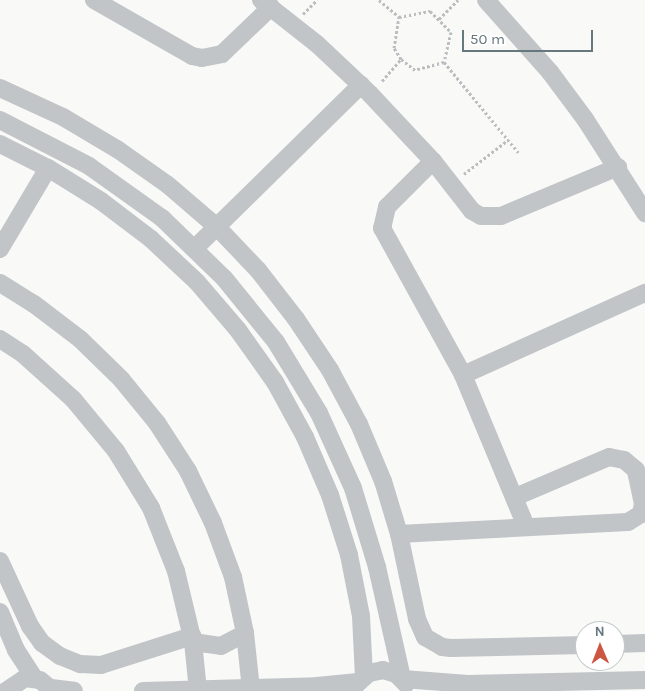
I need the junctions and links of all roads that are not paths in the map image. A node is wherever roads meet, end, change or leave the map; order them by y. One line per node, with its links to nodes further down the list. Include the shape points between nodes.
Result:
1 (94, 0): 3 (street, via 192,56 202,58 222,54)
2 (486, 0): 9 (street, via 550,72)
3 (266, 4): 5 (street)
4 (0, 88): 12 (street, via 63,117 117,149 168,185)
5 (366, 89): 8 (street); 12 (street)
6 (0, 120): 13 (street, via 89,166 126,191)
7 (0, 144): 10 (street)
8 (433, 161): 9 (street, via 472,211 491,218); 18 (street, via 387,207 382,228)
9 (618, 167): 11 (street)
10 (48, 168): 14 (street); 31 (street, via 101,201 158,245 197,282 238,330 274,382 305,437 326,486 349,555 361,616)
11 (645, 213)
12 (216, 227): 13 (street); 21 (street, via 258,270 296,318 330,370 359,424)
13 (195, 248): 32 (street, via 240,296 276,342 307,391 337,450 366,527)
14 (0, 249)
15 (0, 283): 24 (street, via 80,339 121,379 157,423 188,472 213,523 232,577)
16 (645, 293): 18 (street)
17 (0, 339): 25 (street, via 23,354 73,399 116,451 151,508 176,570)
18 (463, 375): 19 (street)
19 (516, 497): 20 (street); 20 (street, via 609,457 624,460 638,477 643,509 633,520)
20 (526, 526): 21 (street)
21 (400, 534): 28 (street, via 419,628 432,643 451,648)
22 (0, 561): 25 (street, via 30,626 42,643 60,656 80,664 101,665)
23 (0, 612): 29 (street, via 16,650)
24 (245, 633): 25 (street, via 221,646); 34 (street)
25 (193, 639): 35 (street)
26 (625, 644): 27 (street)
27 (645, 644)
28 (575, 645)
29 (34, 678): 33 (street); 36 (street, via 17,681)
30 (645, 680): 32 (street)
31 (359, 683): 32 (street, via 383,670); 34 (street)
32 (405, 683)
33 (52, 689): 37 (street)
34 (251, 689): 35 (street)
35 (198, 690): 38 (street)
36 (6, 691)
37 (74, 691)
38 (143, 691)

